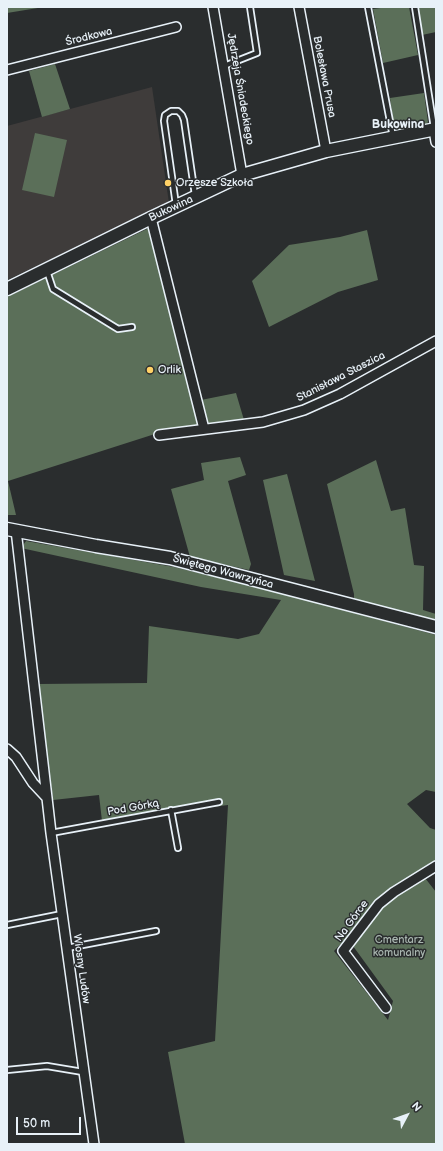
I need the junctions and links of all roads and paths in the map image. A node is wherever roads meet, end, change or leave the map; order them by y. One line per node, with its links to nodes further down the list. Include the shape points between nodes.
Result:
1 (213, 7): 7 (street, Jędrzeja Śniadeckiego)
2 (250, 7): 7 (lane, via 257,53)
3 (299, 7): 12 (street, Bolesława Prusa)
4 (368, 7): 10 (lane)
5 (415, 7): 9 (lane)
6 (176, 27): 8 (street, Środkowa)
7 (224, 66): 13 (street, Jędrzeja Śniadeckiego)
8 (7, 70)
9 (435, 129): 10 (street, Bukowina); 11 (street)
10 (394, 138): 12 (street, Bukowina)
11 (436, 142)
12 (326, 151): 13 (street, Bukowina)
13 (242, 175): 14 (street, Bukowina)
14 (196, 197): 15 (street, Bukowina); 15 (lane, via 184,120 178,111 171,111 165,115 164,121)
15 (176, 206): 16 (street, Bukowina)
16 (151, 218): 17 (street, Bukowina); 21 (street)
17 (46, 270): 18 (street, Bukowina); 19 (lane, via 53,289 118,329)
18 (7, 289)
19 (132, 327)
20 (436, 341): 21 (street, Stanisława Staszica, via 340,394 304,410 263,422)
21 (204, 429): 22 (street, Stanisława Staszica)
22 (159, 435)
23 (12, 529): 24 (street, Świętego Wawrzyńca, via 170,558); 26 (street, Wiosny Ludów)
24 (436, 627)
25 (7, 749): 26 (street)
26 (47, 798): 29 (street, Wiosny Ludów)
27 (219, 802): 28 (lane, Pod Górką)
28 (171, 810): 29 (lane, Pod Górką); 30 (lane)
29 (51, 833): 32 (street, Wiosny Ludów)
30 (178, 848)
31 (436, 866): 36 (street, Na Górce, via 379,904 343,950)
32 (62, 914): 33 (lane); 35 (street, Wiosny Ludów)
33 (7, 925)
34 (156, 931): 35 (lane)
35 (67, 948): 38 (street, Wiosny Ludów)
36 (386, 1008)
37 (7, 1070): 38 (lane, via 47,1066)
38 (83, 1072): 39 (street, Wiosny Ludów)
39 (94, 1144)

